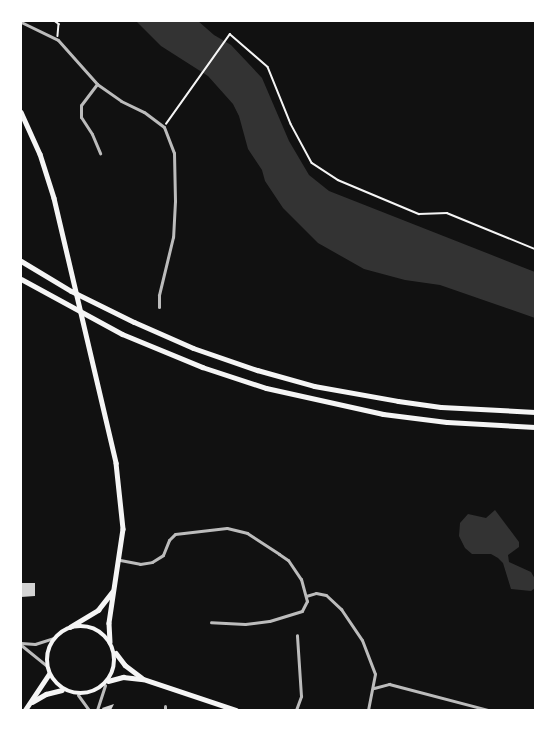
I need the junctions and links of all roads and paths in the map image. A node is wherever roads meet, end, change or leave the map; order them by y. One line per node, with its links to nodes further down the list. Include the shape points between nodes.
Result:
1 (55, 21): 3 (path, via 59,24)
2 (21, 22): 3 (street)
3 (58, 40): 4 (street)
4 (97, 84): 6 (street, via 144,111); 7 (street, via 81,105 81,117)
5 (21, 112): 14 (main road, via 46,171 112,441 122,504)
6 (164, 128): 8 (path, via 230,34 268,67 312,163 338,180 419,214 447,213); 11 (street, via 174,153 175,201 173,237)
7 (100, 153)
8 (535, 249)
9 (21, 261): 12 (highway, via 71,291 153,331 268,373 314,386 398,401)
10 (21, 279): 13 (highway, via 122,334 201,367 276,390 354,409 418,419)
11 (159, 307)
12 (535, 412)
13 (535, 427)
14 (120, 560): 15 (main road); 16 (street, via 152,562 163,555 175,534 239,530 288,560 301,579)
15 (114, 590): 18 (main road, via 98,610); 21 (main road, via 108,623)
16 (306, 596): 17 (street, via 302,611 269,621); 28 (street, via 326,595 341,609 371,659)
17 (211, 622)
18 (70, 627): 20 (main road); 21 (main road, via 89,626)
19 (297, 635): 36 (street, via 300,696)
20 (54, 638): 22 (street); 24 (main road)
21 (110, 642): 23 (main road)
22 (21, 644): 24 (street)
23 (114, 651): 26 (main road); 27 (main road, via 115,667)
24 (46, 665): 25 (main road)
25 (49, 674): 29 (main road); 31 (main road)
26 (143, 679): 27 (main road, via 123,677); 35 (main road)
27 (107, 683): 30 (main road, via 97,691); 34 (street)
28 (374, 688): 37 (street); 38 (street, via 389,684)
29 (62, 690): 30 (main road); 31 (main road)
30 (78, 695): 33 (street)
31 (31, 703): 32 (main road)
32 (25, 710)
33 (89, 710)
34 (97, 710)
35 (236, 710)
36 (296, 710)
37 (368, 710)
38 (488, 710)

